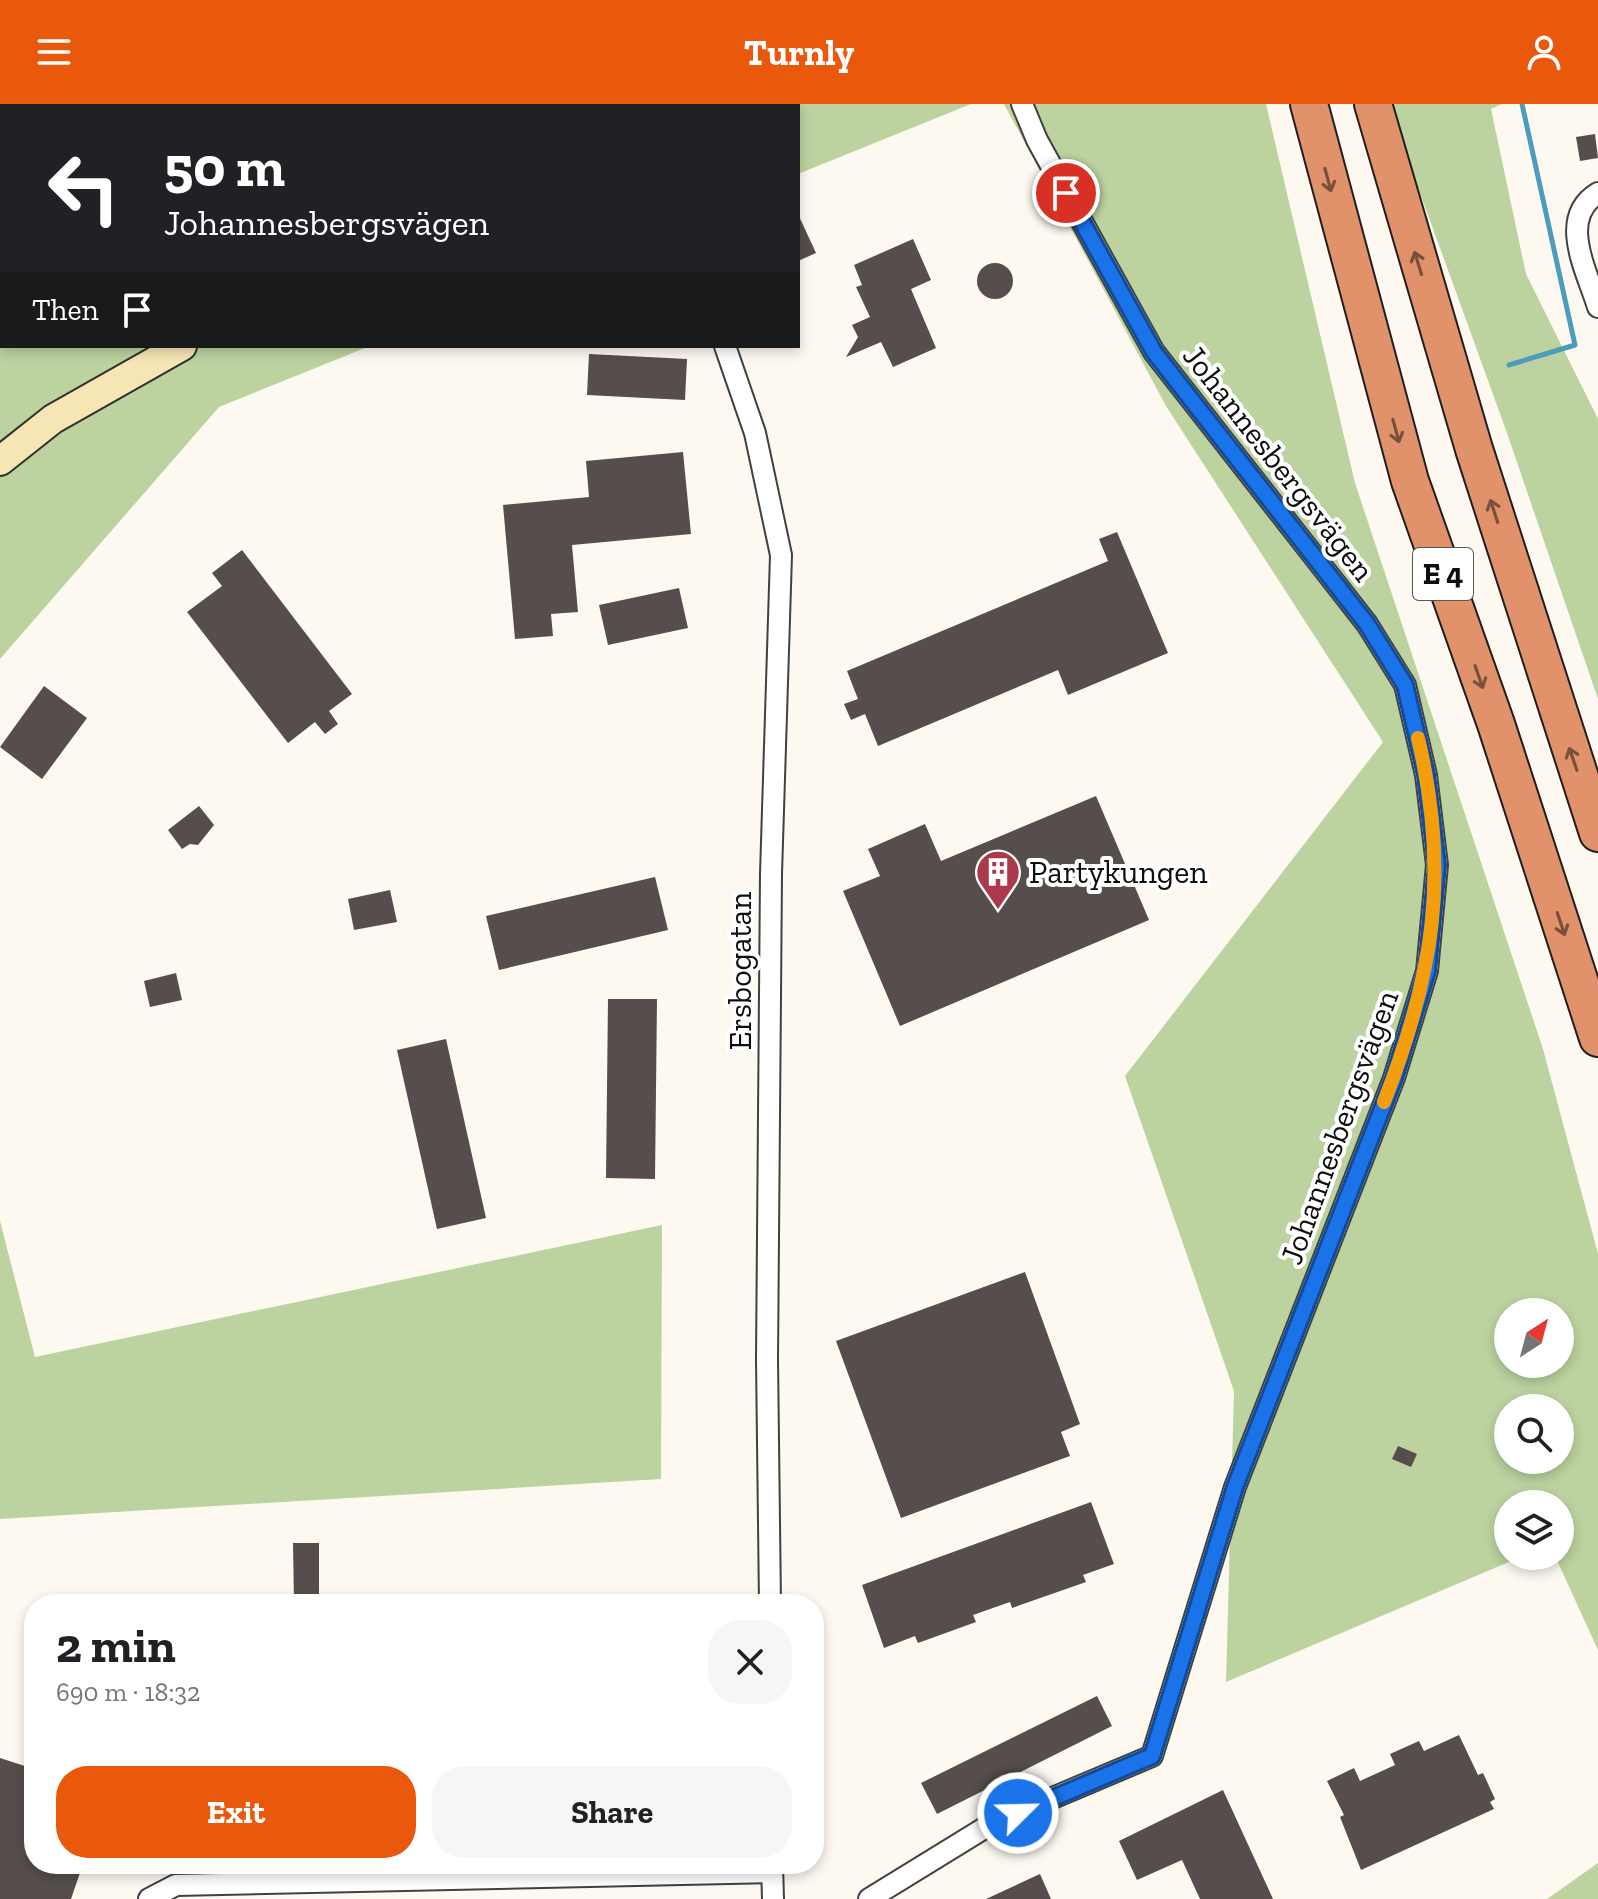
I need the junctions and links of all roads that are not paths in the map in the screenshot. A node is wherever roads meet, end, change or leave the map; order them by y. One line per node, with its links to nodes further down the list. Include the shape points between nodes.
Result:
1 (1022, 104): 16 (street, Johannesbergsvägen, via 1154,352 1367,624 1405,685 1426,775 1437,865 1427,971 1394,1078 1235,1487 1152,1756 991,1824)
2 (1309, 104): 10 (highway, E 4, one-way to 10, via 1410,481)
3 (1373, 104): 9 (highway, E 4, one-way to 3, via 1474,449)
4 (1598, 193): 5 (street, via 1580,208 1575,223)
5 (1598, 307)
6 (178, 348): 8 (street, via 53,419)
7 (726, 348): 11 (street, Ersbogatan, via 755,433 781,555 771,874)
8 (0, 461)
9 (1598, 833)
10 (1598, 1038)
11 (770, 1594)
12 (562, 1874): 14 (street, via 176,1885)
13 (772, 1874): 15 (street)
14 (149, 1899)
15 (773, 1899)
16 (869, 1899)

